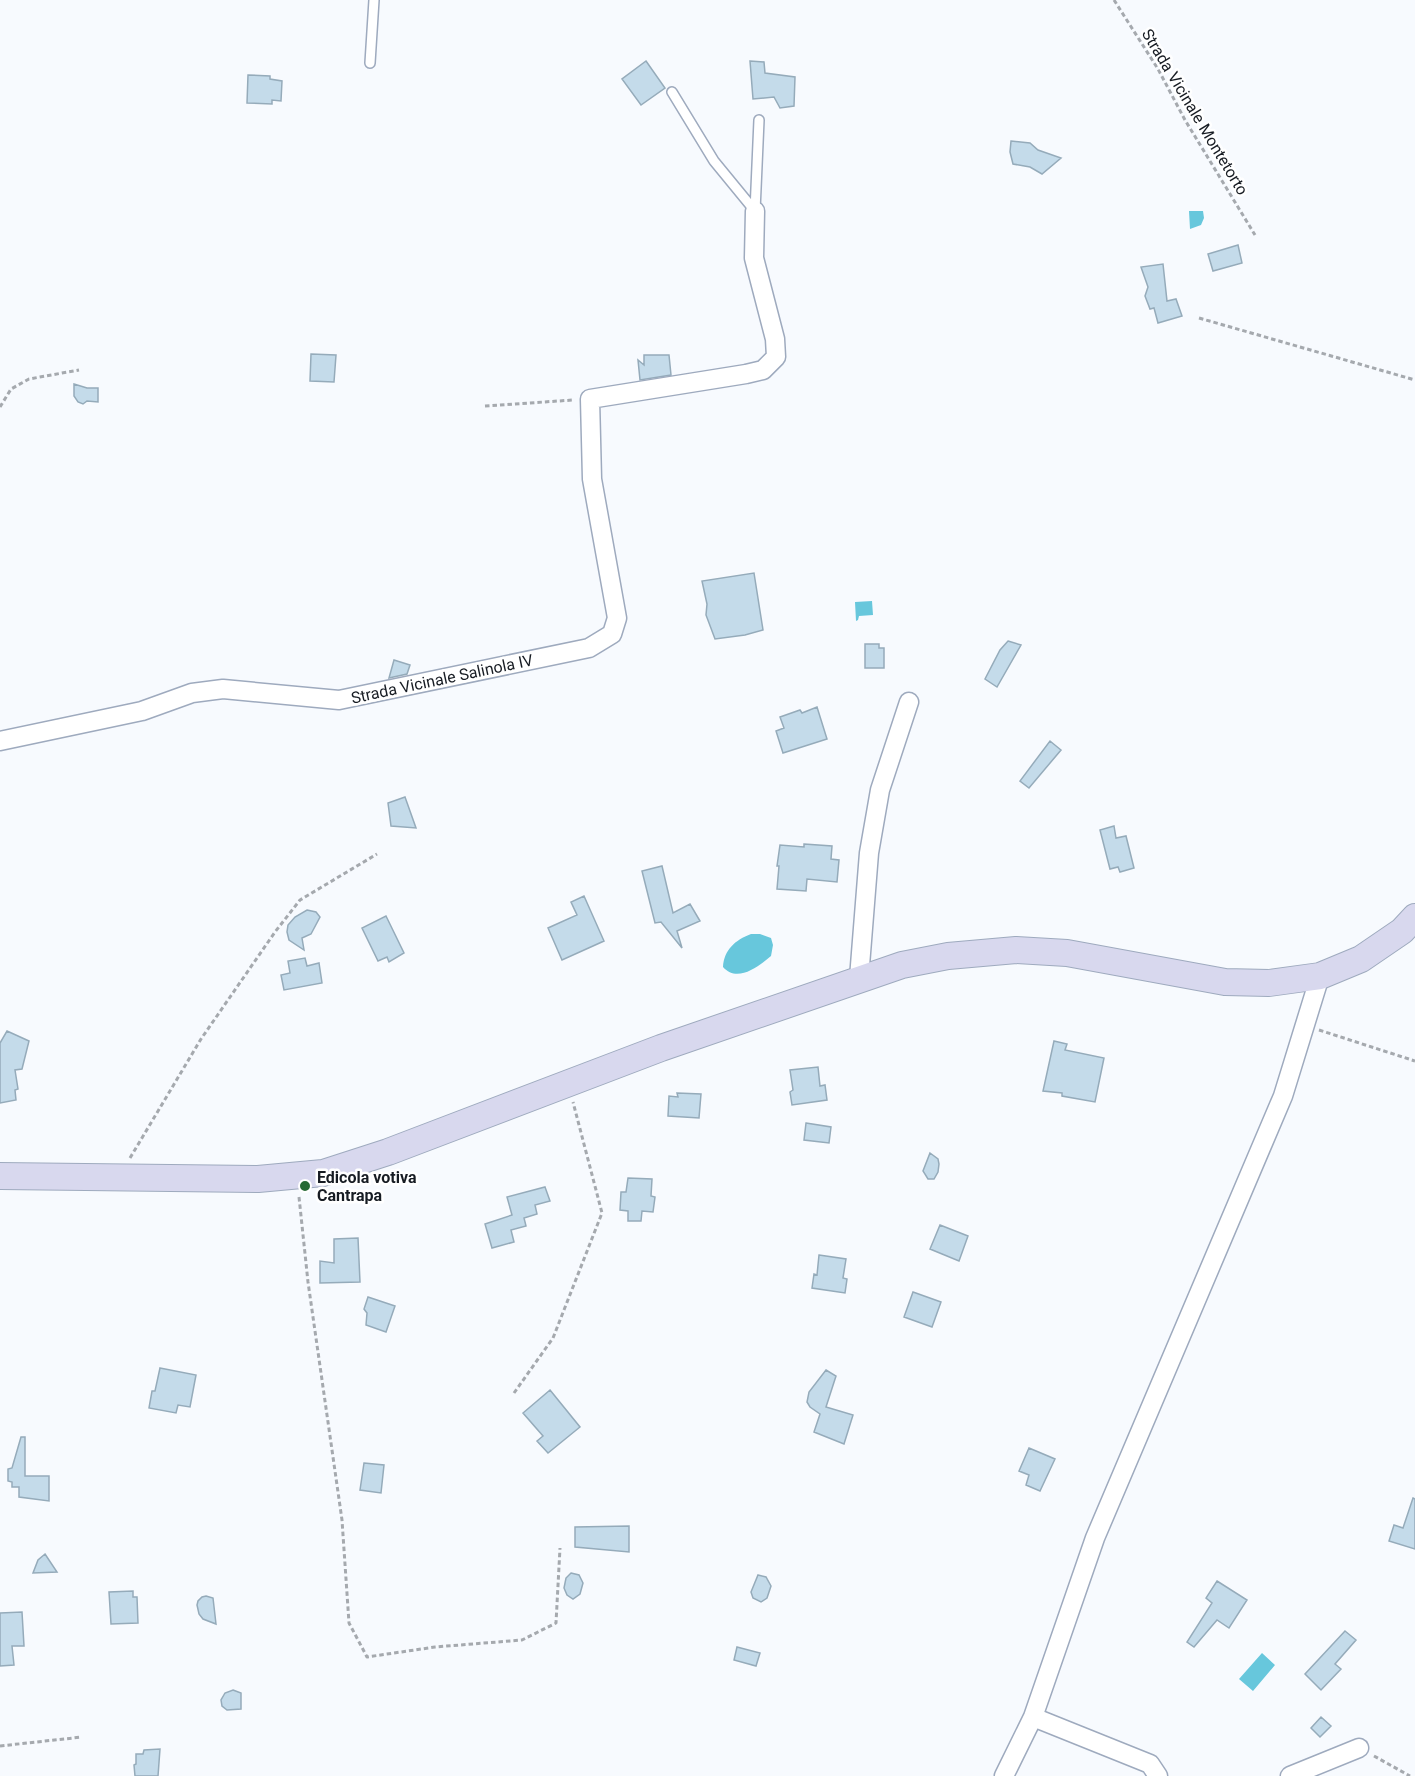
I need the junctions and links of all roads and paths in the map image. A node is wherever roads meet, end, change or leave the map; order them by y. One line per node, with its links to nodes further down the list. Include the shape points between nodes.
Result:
1 (374, 0): 3 (lane)
2 (1114, 0): 7 (path, Strada Vicinale Montetorto)
3 (370, 63)
4 (672, 92): 6 (lane, via 714,161)
5 (759, 120): 6 (lane)
6 (755, 211): 11 (street, via 754,258 776,357 763,370 746,374)
7 (1255, 236)
8 (1199, 318): 10 (path)
9 (79, 370): 13 (path, via 29,379 11,389)
10 (1415, 380)
11 (590, 399): 12 (path); 15 (street, Strada Vicinale Salinola IV, via 592,479 617,618 612,634 589,648 339,700 223,689 192,693 142,711)
12 (485, 406)
13 (0, 407)
14 (909, 702): 19 (street, via 880,790 869,853)
15 (0, 741)
16 (377, 854): 25 (path, via 300,900 201,1039)
17 (1415, 917): 18 (main road, via 1402,931 1361,959)
18 (1320, 976): 19 (main road, via 1269,983 1225,982 1067,953 1016,950 948,956); 20 (street)
19 (860, 978): 22 (main road)
20 (1306, 1026): 21 (path); 28 (street, via 1283,1096 1095,1538)
21 (1415, 1061)
22 (568, 1083): 23 (main road, via 388,1152 322,1173); 26 (path, via 602,1213 553,1338)
23 (302, 1175): 25 (main road, via 258,1179); 27 (path, via 298,1202 342,1520 349,1623 367,1657 522,1640 556,1623)
24 (0, 1176): 25 (main road)
25 (118, 1177)
26 (514, 1393)
27 (560, 1548)
28 (1033, 1717): 32 (street); 33 (street, via 1150,1764)
29 (82, 1737): 30 (path)
30 (0, 1746)
31 (1359, 1748): 34 (street); 35 (path)
32 (1004, 1776)
33 (1158, 1776)
34 (1290, 1776)
35 (1410, 1776)

